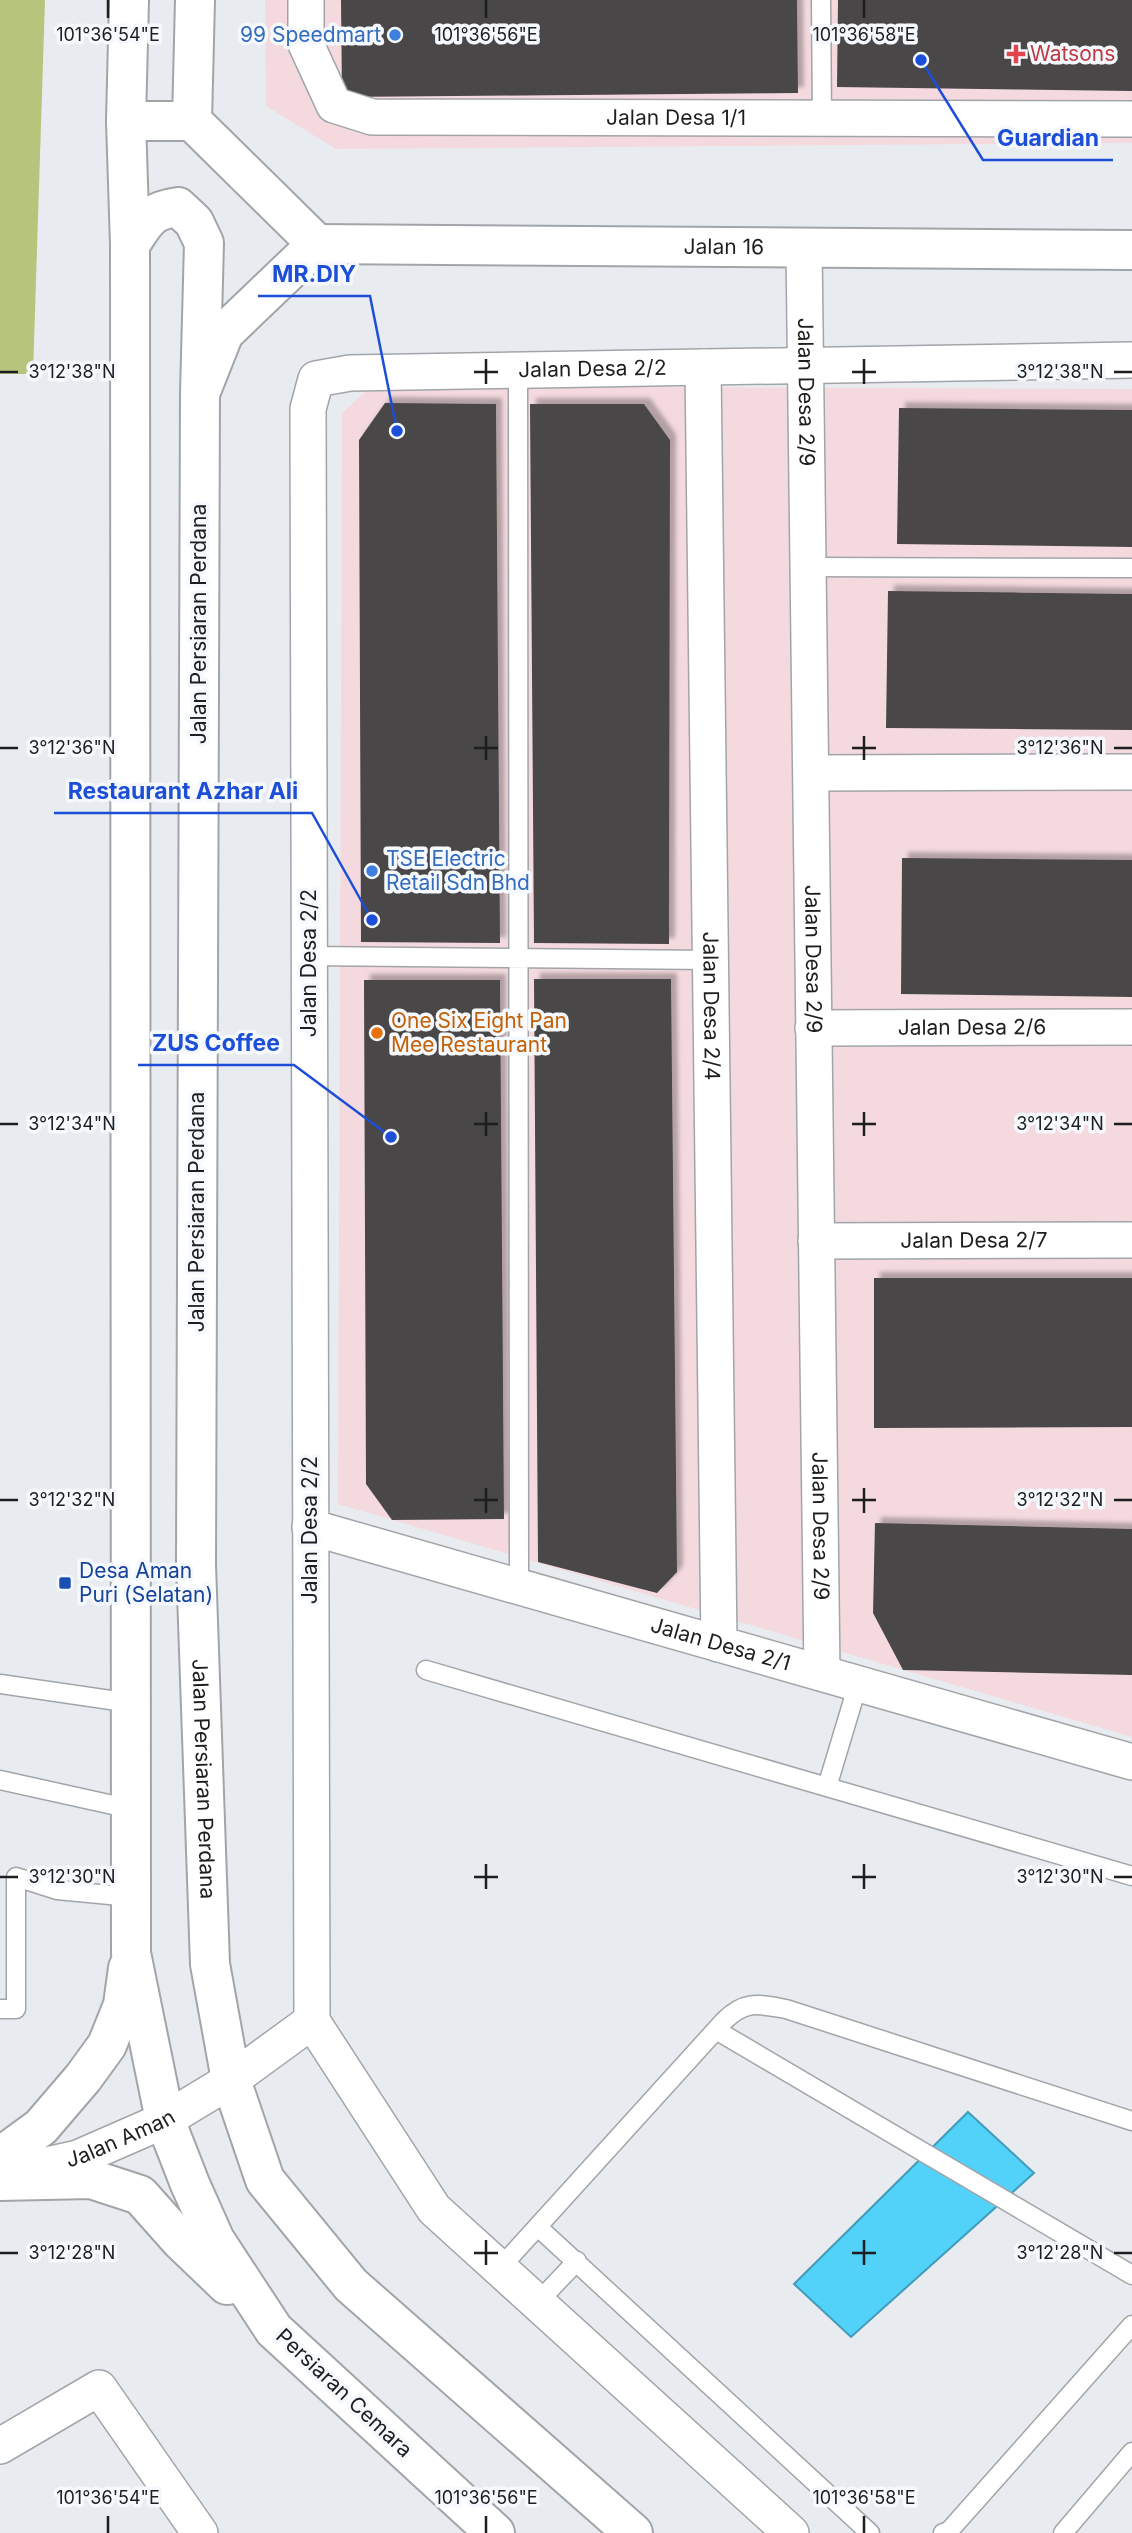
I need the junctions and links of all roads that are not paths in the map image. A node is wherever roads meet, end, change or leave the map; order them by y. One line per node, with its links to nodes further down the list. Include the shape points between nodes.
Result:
1 (129, 0): 7 (main road)
2 (195, 0): 8 (main road)
3 (306, 0): 5 (street, Jalan Desa 1/1, via 306,44 334,104 372,117)
4 (821, 0): 5 (lane)
5 (822, 118): 6 (street, Jalan Desa 1/1)
6 (1132, 119)
7 (126, 121): 8 (main road); 10 (main road)
8 (192, 121): 9 (main road)
9 (317, 244): 11 (main road, Jalan 16); 17 (main road, via 224,333)
10 (130, 245): 17 (main road, Jalan Persiaran Perdana, via 157,210 178,207 194,222 204,243); 36 (main road)
11 (804, 247): 12 (main road, Jalan 16); 14 (street, Jalan Desa 2/9)
12 (1132, 250)
13 (1132, 360): 14 (street)
14 (805, 365): 15 (street, Jalan Desa 2/2); 18 (street, Jalan Desa 2/9)
15 (703, 367): 16 (street, Jalan Desa 2/2); 24 (street, Jalan Desa 2/4)
16 (518, 370): 22 (street, Jalan Desa 2/2, via 350,373 316,379 308,409); 23 (lane)
17 (200, 393): 47 (main road, Jalan Persiaran Perdana, via 196,1564 210,1964)
18 (808, 567): 19 (lane); 21 (street, Jalan Desa 2/9)
19 (1132, 568)
20 (1132, 772): 21 (street)
21 (811, 773): 26 (street, Jalan Desa 2/9)
22 (309, 956): 23 (lane); 29 (street, Jalan Desa 2/2)
23 (520, 958): 24 (lane); 30 (lane)
24 (710, 960): 31 (street, Jalan Desa 2/4)
25 (1132, 1027): 26 (street, Jalan Desa 2/6)
26 (813, 1028): 28 (street, Jalan Desa 2/9)
27 (1132, 1240): 28 (street, Jalan Desa 2/7)
28 (816, 1241): 33 (street, Jalan Desa 2/9)
29 (310, 1527): 30 (street, Jalan Desa 2/1); 45 (street, Jalan Desa 2/2)
30 (519, 1587): 31 (street, Jalan Desa 2/1)
31 (719, 1644): 33 (street, Jalan Desa 2/1)
32 (425, 1670): 39 (lane)
33 (822, 1673): 35 (street, Jalan Desa 2/1)
34 (0, 1684): 36 (lane)
35 (858, 1684): 37 (street, Jalan Desa 2/1); 39 (lane)
36 (131, 1703): 40 (main road)
37 (1132, 1762)
38 (0, 1780): 40 (lane)
39 (827, 1787): 41 (lane)
40 (131, 1809): 42 (main road)
41 (1132, 1876)
42 (131, 1897): 43 (main road); 44 (lane, via 57,1890 16,1877 16,2009)
43 (131, 1953): 48 (main road); 50 (main road, via 123,2005 107,2045 41,2127)
44 (0, 2009)
45 (312, 2021): 47 (street); 55 (street, via 434,2208)
46 (716, 2030): 49 (lane, via 736,2010 758,2003 786,2009); 53 (lane); 56 (lane)
47 (231, 2080): 48 (street, Jalan Aman); 64 (main road, via 265,2180 351,2285)
48 (166, 2120): 51 (street, Jalan Aman, via 78,2158); 59 (main road, Persiaran Cemara, via 215,2240)
49 (1132, 2121)
50 (0, 2157)
51 (0, 2175)
52 (0, 2181): 59 (main road, via 91,2179 140,2195)
53 (539, 2228): 54 (lane); 55 (lane)
54 (577, 2261): 57 (lane); 66 (lane)
55 (500, 2268): 57 (street)
56 (1132, 2275)
57 (538, 2302): 65 (street)
58 (1132, 2325): 67 (lane)
59 (274, 2330): 63 (main road, Persiaran Cemara)
60 (0, 2445): 62 (street, via 99,2388)
61 (1132, 2452): 68 (lane)
62 (200, 2533)
63 (495, 2533)
64 (634, 2533)
65 (791, 2533)
66 (870, 2533)
67 (943, 2533)
68 (1063, 2533)

